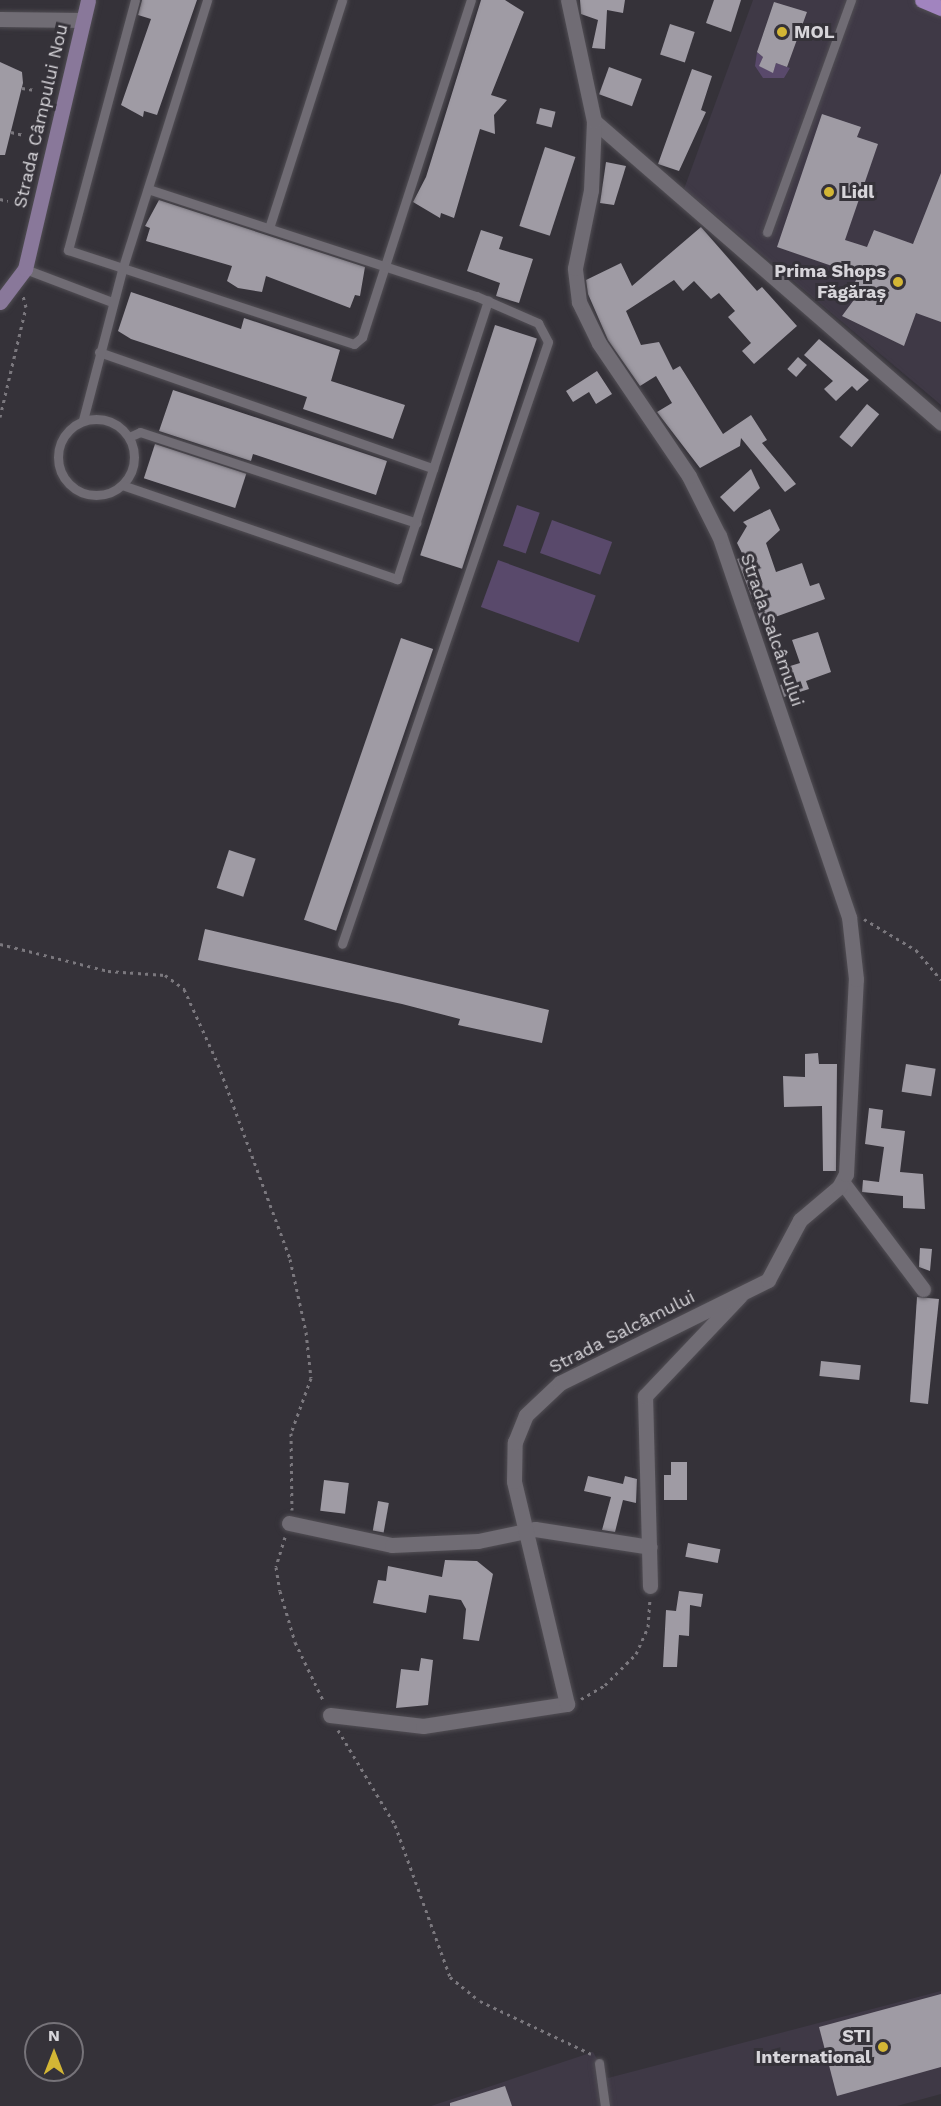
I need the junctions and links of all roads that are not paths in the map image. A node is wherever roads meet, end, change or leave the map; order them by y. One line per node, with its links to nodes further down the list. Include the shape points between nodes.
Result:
1 (88, 0): 11 (street, Strada Câmpului Nou)
2 (135, 0): 17 (lane, via 68,250)
3 (207, 0): 13 (lane)
4 (342, 0): 14 (lane)
5 (471, 0): 16 (lane)
6 (568, 0): 12 (street, Strada Salcâmului)
7 (851, 0): 15 (lane)
8 (922, 0): 9 (main road)
9 (941, 8)
10 (0, 20): 11 (street)
11 (83, 20): 18 (street, Strada Câmpului Nou)
12 (594, 121): 24 (street); 30 (street, Strada Salcâmului, via 591,190 575,268 579,302 599,343 689,476 719,537 849,917 856,979)
13 (148, 189): 14 (lane); 17 (lane)
14 (269, 228): 16 (lane)
15 (767, 232)
16 (385, 266): 17 (lane, via 362,337 354,344); 19 (lane)
17 (122, 270): 21 (lane)
18 (22, 275): 20 (street); 21 (lane)
19 (488, 300): 26 (lane); 29 (lane, via 538,323 547,336 547,351)
20 (0, 302)
21 (112, 302): 22 (lane)
22 (99, 352): 23 (lane); 26 (lane)
23 (83, 420): 25 (lane, via 109,420); 27 (lane, via 58,446 66,481 92,494)
24 (941, 423)
25 (129, 437): 27 (lane, via 134,462); 28 (lane, via 140,432)
26 (433, 468): 28 (lane)
27 (122, 485): 28 (lane, via 398,579)
28 (416, 523)
29 (342, 944)
30 (843, 1183): 31 (street); 32 (street, Strada Salcâmului, via 800,1220 777,1270)
31 (923, 1289)
32 (742, 1294): 34 (street, Strada Salcâmului, via 560,1383 535,1403 520,1428 513,1457); 35 (street, via 711,1333 645,1396)
33 (289, 1523): 34 (street, via 399,1546 478,1540)
34 (524, 1529): 35 (street); 37 (street, Strada Salcâmului, via 567,1704 423,1726)
35 (650, 1547): 36 (street)
36 (650, 1586)
37 (330, 1714)
38 (599, 2063): 39 (lane)
39 (605, 2106)

